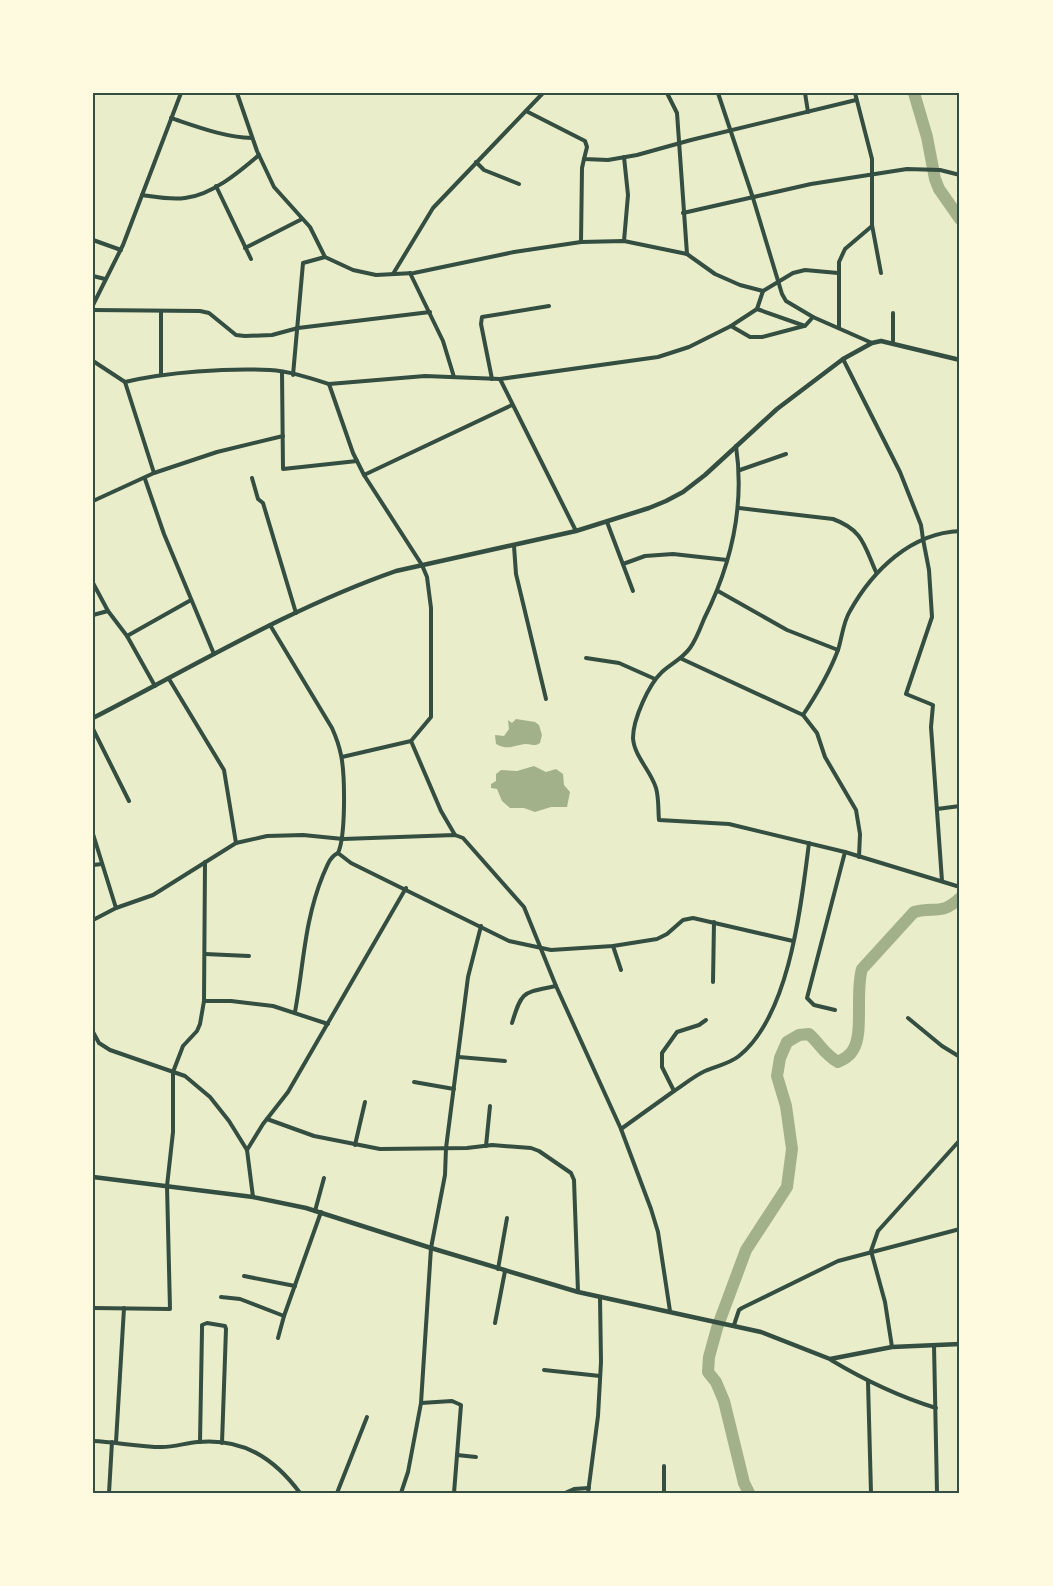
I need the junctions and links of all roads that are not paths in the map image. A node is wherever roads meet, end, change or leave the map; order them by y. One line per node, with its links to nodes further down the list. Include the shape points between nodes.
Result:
1 (181, 93): 11 (street)
2 (237, 93): 13 (street)
3 (543, 93): 9 (street)
4 (667, 93): 14 (street, via 677,113)
5 (718, 93): 12 (street)
6 (805, 93): 10 (street)
7 (855, 93): 8 (street)
8 (856, 100): 10 (street); 19 (street, via 872,159)
9 (526, 111): 17 (street, via 585,141); 18 (street)
10 (808, 112): 12 (street)
11 (171, 118): 13 (street, via 237,138); 23 (street)
12 (732, 131): 14 (street); 24 (street)
13 (252, 138): 15 (street)
14 (679, 145): 16 (street); 25 (street)
15 (259, 155): 22 (street); 26 (street, via 274,187)
16 (624, 157): 17 (street); 29 (street, via 628,195)
17 (584, 159): 30 (street)
18 (476, 162): 21 (street, via 484,170); 39 (street, via 433,208)
19 (872, 174): 20 (street, via 926,169); 24 (street); 27 (street)
20 (960, 175)
21 (519, 184)
22 (216, 186): 23 (street, via 183,199); 31 (street)
23 (142, 195): 32 (street)
24 (753, 198): 25 (street); 42 (street)
25 (683, 213): 33 (street)
26 (302, 219): 31 (street); 34 (street)
27 (872, 225): 37 (street, via 845,249); 38 (street)
28 (93, 240): 32 (street)
29 (624, 241): 30 (street); 33 (street)
30 (581, 242): 36 (street)
31 (245, 248): 35 (street)
32 (121, 250): 41 (street)
33 (687, 254): 43 (street, via 715,274)
34 (326, 257): 39 (street, via 353,270); 54 (street, via 303,263)
35 (251, 259)
36 (410, 273): 39 (street); 49 (street)
37 (838, 273): 42 (street, via 805,270); 55 (street)
38 (881, 273)
39 (393, 274)
40 (93, 276): 41 (street)
41 (105, 279): 44 (street)
42 (778, 284): 43 (street); 51 (street, via 786,301)
43 (763, 291): 46 (street)
44 (93, 305)
45 (549, 306): 65 (street, via 482,317)
46 (757, 309): 52 (street); 53 (street)
47 (93, 310): 48 (street)
48 (161, 312): 54 (street, via 209,313 236,335 272,335); 62 (street)
49 (430, 312): 54 (street); 64 (street)
50 (893, 313): 57 (street)
51 (813, 317): 53 (street); 55 (street)
52 (731, 326): 53 (street, via 750,337); 66 (street, via 658,357)
53 (805, 326)
54 (298, 328): 63 (street)
55 (839, 328): 56 (street)
56 (872, 343): 57 (street); 58 (street)
57 (893, 344): 59 (street)
58 (843, 359): 71 (street); 84 (street, via 900,472)
59 (960, 360)
60 (93, 361): 67 (street)
61 (282, 372): 62 (street); 63 (street); 70 (street)
62 (161, 375): 67 (street)
63 (294, 375): 68 (street)
64 (454, 378): 65 (street); 68 (street, via 425,376)
65 (492, 379): 66 (street)
66 (500, 379): 69 (street)
67 (125, 382): 75 (street)
68 (329, 384): 73 (street)
69 (512, 405): 76 (street); 82 (street)
70 (283, 436): 73 (street, via 283,470); 75 (street)
71 (736, 446): 74 (street); 81 (street, via 683,492)
72 (786, 454): 74 (street)
73 (357, 461): 76 (street)
74 (740, 470): 80 (street)
75 (154, 473): 77 (street)
76 (364, 475): 88 (street)
77 (145, 478): 79 (street); 93 (street)
78 (252, 478): 95 (street)
79 (93, 501)
80 (739, 508): 86 (street); 89 (street, via 845,523 860,535)
81 (607, 522): 82 (street); 87 (street)
82 (576, 531): 85 (street)
83 (960, 531): 84 (street)
84 (924, 539): 89 (street, via 898,553); 114 (street, via 932,617 906,694 933,705)
85 (513, 546): 88 (street); 106 (street)
86 (727, 560): 87 (street, via 645,556); 92 (street)
87 (623, 564): 91 (street)
88 (422, 565): 95 (street, via 371,580); 110 (street, via 432,608 431,717)
89 (876, 572): 99 (street, via 849,612)
90 (93, 583): 94 (street)
91 (633, 591)
92 (718, 591): 99 (street, via 787,630); 102 (street)
93 (191, 600): 98 (street); 100 (street)
94 (108, 611): 96 (street); 98 (street)
95 (296, 613): 97 (street)
96 (93, 615)
97 (270, 625): 100 (street); 111 (street, via 332,728)
98 (127, 636): 105 (street)
99 (838, 650): 107 (street, via 822,687)
100 (213, 654): 103 (street)
101 (586, 658): 104 (street, via 619,663)
102 (682, 658): 104 (street); 107 (street)
103 (169, 679): 105 (street); 118 (street, via 224,770)
104 (655, 679): 119 (street, via 636,721 633,738 656,788 659,820 729,824)
105 (155, 686): 108 (street)
106 (546, 699)
107 (803, 715): 122 (street, via 817,733 825,757 856,810)
108 (93, 718)
109 (93, 729): 112 (street)
110 (411, 741): 111 (street); 116 (street)
111 (342, 757): 117 (street)
112 (129, 801)
113 (960, 806): 114 (street)
114 (937, 809): 126 (street)
115 (93, 834): 124 (street)
116 (455, 835): 117 (street); 135 (street, via 463,838 524,907)
117 (343, 839): 118 (street, via 267,836); 121 (street)
118 (236, 843): 123 (street)
119 (809, 843): 120 (street); 133 (street)
120 (845, 852): 122 (street); 142 (street, via 807,998 814,1005)
121 (338, 853): 128 (street); 143 (street, via 328,864 307,922)
122 (859, 857): 126 (street)
123 (206, 862): 129 (street, via 153,895); 136 (street)
124 (102, 864): 125 (street); 129 (street)
125 (93, 866)
126 (942, 881): 127 (street)
127 (960, 887)
128 (406, 888): 132 (street); 147 (street)
129 (116, 908): 130 (street)
130 (93, 920)
131 (714, 922): 133 (street); 134 (street, via 688,918 657,939); 139 (street)
132 (481, 926): 135 (street, via 509,941); 150 (street, via 468,977)
133 (793, 940): 155 (street, via 775,1006 756,1038 729,1062 707,1070)
134 (613, 946): 135 (street, via 551,950); 138 (street)
135 (541, 947): 140 (street)
136 (205, 954): 137 (street); 141 (street)
137 (249, 956)
138 (621, 970)
139 (713, 982)
140 (556, 986): 146 (street, via 525,994); 159 (street)
141 (204, 1001): 143 (street, via 263,1004); 152 (street, via 197,1031 183,1046)
142 (835, 1010)
143 (295, 1012): 147 (street)
144 (908, 1018): 149 (street)
145 (706, 1020): 155 (street, via 677,1032 662,1053 662,1067)
146 (512, 1023)
147 (328, 1024): 158 (street, via 288,1092)
148 (93, 1032): 152 (street, via 99,1043 110,1050)
149 (960, 1057)
150 (459, 1058): 151 (street); 154 (street)
151 (506, 1060)
152 (173, 1072): 164 (street, via 190,1079 210,1098); 167 (street, via 173,1132)
153 (414, 1082): 154 (street)
154 (454, 1089): 163 (street)
155 (674, 1091): 159 (street)
156 (365, 1102): 161 (street)
157 (490, 1106): 162 (street)
158 (267, 1119): 161 (street); 164 (street)
159 (621, 1129): 183 (street, via 658,1232)
160 (960, 1140): 173 (street, via 878,1230)
161 (355, 1145): 163 (street, via 380,1149)
162 (486, 1146): 163 (street); 178 (street, via 531,1148 573,1176)
163 (446, 1148): 172 (street, via 445,1175)
164 (248, 1150): 168 (street)
165 (93, 1177): 167 (street)
166 (324, 1178): 169 (street)
167 (167, 1186): 168 (street); 182 (street, via 170,1308)
168 (253, 1197): 169 (street)
169 (318, 1211): 172 (street); 177 (street)
170 (507, 1218): 174 (street)
171 (960, 1229): 173 (street)
172 (431, 1248): 174 (street); 195 (street)
173 (871, 1251): 186 (street, via 837,1261 742,1308); 190 (street)
174 (498, 1269): 175 (street)
175 (505, 1271): 178 (street); 185 (street)
176 (244, 1276): 177 (street)
177 (295, 1286): 184 (street)
178 (578, 1292): 180 (street)
179 (221, 1297): 184 (street, via 240,1299)
180 (600, 1297): 183 (street); 193 (street)
181 (93, 1308): 182 (street)
182 (124, 1308): 199 (street)
183 (670, 1311): 186 (street)
184 (284, 1316): 187 (street)
185 (495, 1323)
186 (734, 1325): 191 (street)
187 (278, 1338)
188 (934, 1344): 189 (street); 190 (street); 196 (street)
189 (960, 1344)
190 (892, 1347): 191 (street)
191 (830, 1359): 194 (street)
192 (544, 1370): 193 (street)
193 (600, 1376): 205 (street)
194 (868, 1382): 196 (street); 213 (street)
195 (421, 1403): 202 (street, via 452,1401 461,1405); 209 (street)
196 (936, 1407): 214 (street)
197 (366, 1417): 208 (street)
198 (93, 1441): 199 (street)
199 (114, 1442): 200 (street, via 162,1447); 206 (street)
200 (200, 1442): 201 (street); 201 (street, via 202,1325 207,1323 226,1329)
201 (222, 1443): 207 (street, via 238,1444 268,1460 286,1474)
202 (457, 1455): 203 (street); 210 (street)
203 (476, 1456)
204 (664, 1466): 212 (street)
205 (588, 1490): 211 (street)
206 (109, 1493)
207 (300, 1493)
208 (337, 1493)
209 (401, 1493)
210 (454, 1493)
211 (565, 1493)
212 (664, 1493)
213 (871, 1493)
214 (937, 1493)

